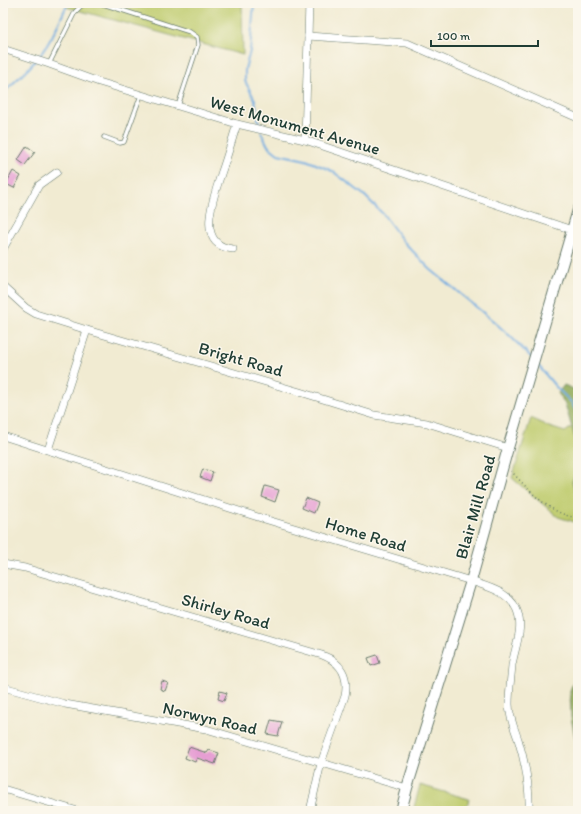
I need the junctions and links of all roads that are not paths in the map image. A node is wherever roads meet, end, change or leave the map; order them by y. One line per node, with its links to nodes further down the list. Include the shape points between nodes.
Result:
1 (89, 3): 6 (lane, via 82,5 75,12)
2 (100, 3): 8 (lane, via 190,32 197,37 198,45)
3 (309, 3): 4 (street)
4 (308, 36): 9 (street, via 407,43); 12 (street)
5 (3, 49): 6 (street, West Monument Avenue)
6 (49, 64): 7 (street, West Monument Avenue)
7 (140, 95): 8 (street, West Monument Avenue); 11 (lane, via 124,142)
8 (178, 106): 10 (street, West Monument Avenue)
9 (578, 118)
10 (237, 124): 12 (street, West Monument Avenue); 17 (street, via 212,203 210,219 214,241 226,249)
11 (104, 138)
12 (305, 140): 15 (street, West Monument Avenue)
13 (57, 172): 16 (street, via 39,185)
14 (578, 210): 15 (main road, Blair Mill Road)
15 (575, 231): 21 (main road, Blair Mill Road)
16 (3, 249)
17 (233, 249)
18 (3, 287): 19 (street, Bright Road, via 36,314)
19 (87, 330): 21 (street, Bright Road, via 374,415 427,423); 22 (street)
20 (3, 436): 22 (street, Home Road)
21 (508, 448): 24 (main road, Blair Mill Road)
22 (48, 450): 24 (street, Home Road)
23 (3, 564): 26 (street, Shirley Road, via 40,572 333,660 342,669 346,688)
24 (471, 581): 27 (main road, Blair Mill Road); 32 (street, Home Road, via 497,590 510,599 520,623 509,706 527,775)
25 (3, 687): 26 (street, Norwyn Road, via 65,704 206,729)
26 (322, 762): 27 (street, Norwyn Road); 30 (street, Shirley Road)
27 (407, 788): 31 (main road, Blair Mill Road)
28 (3, 789): 29 (street)
29 (78, 811)
30 (310, 811)
31 (401, 811)
32 (529, 811)

